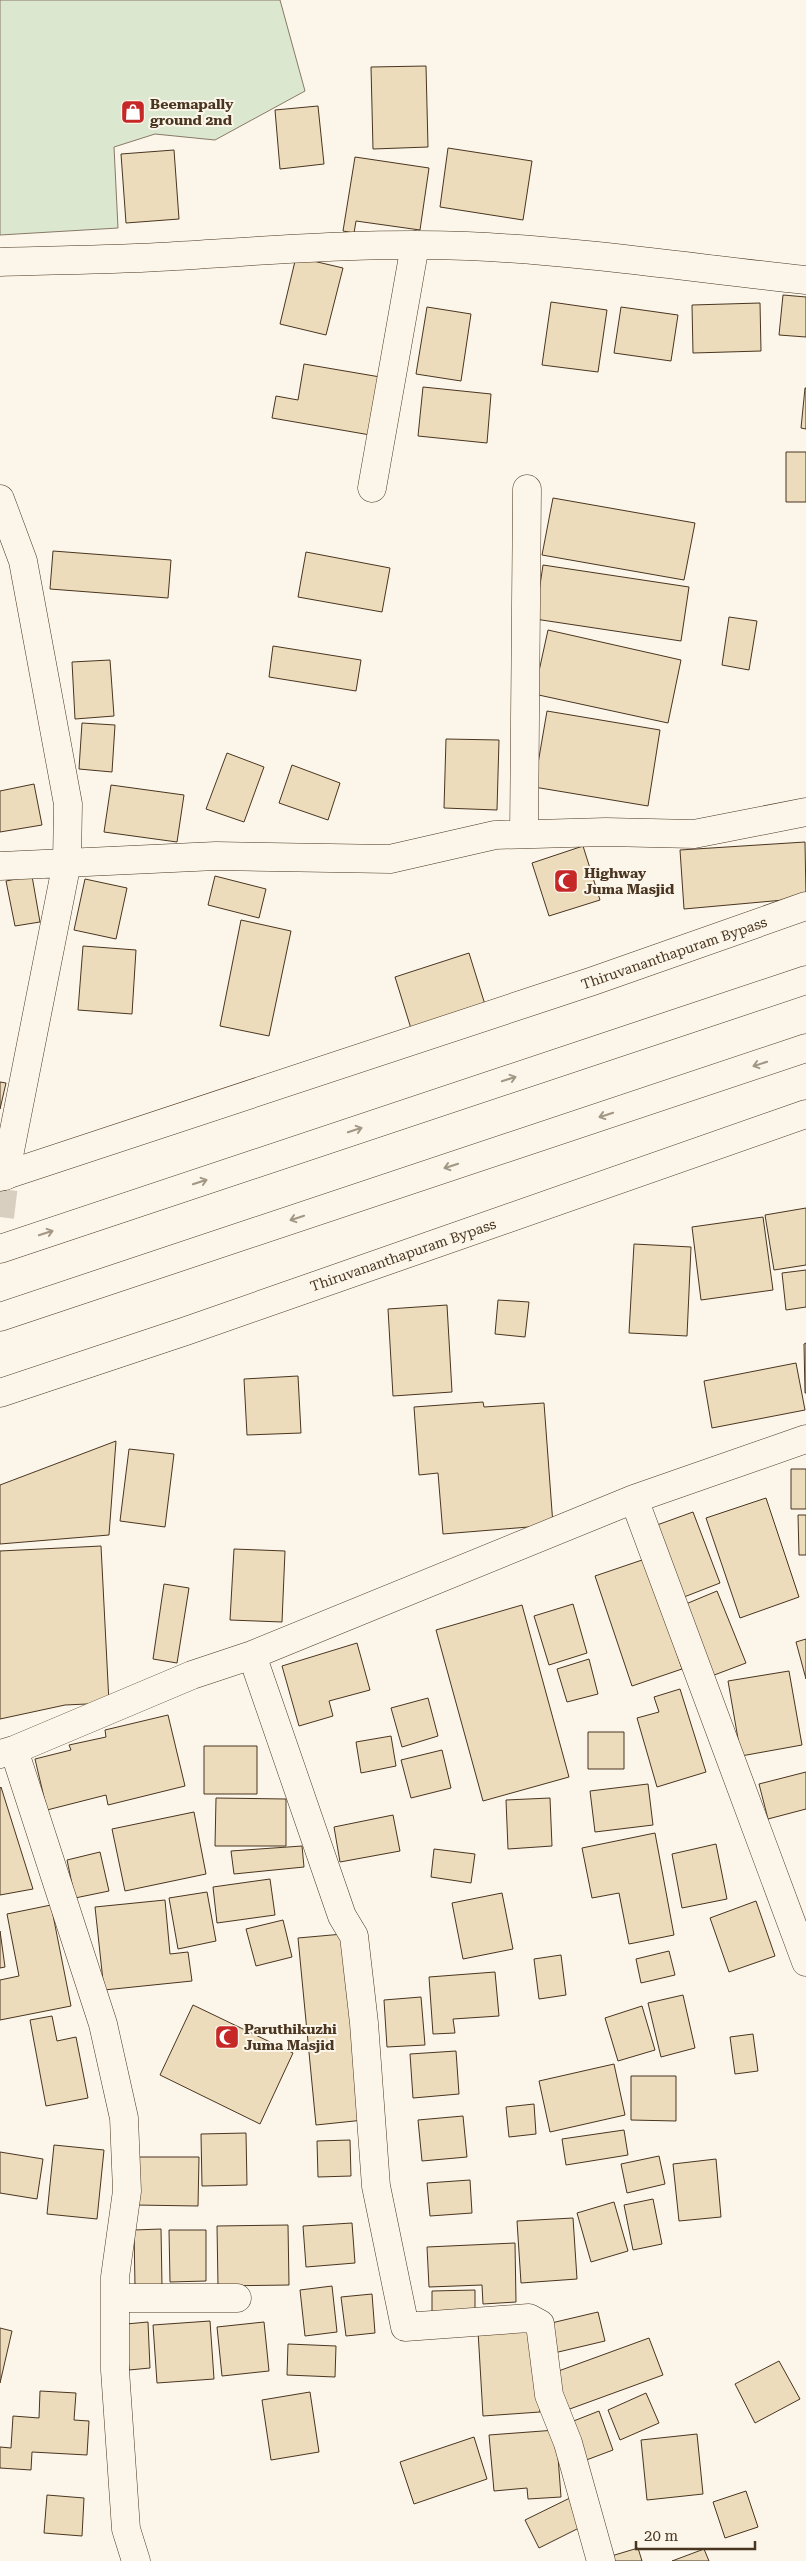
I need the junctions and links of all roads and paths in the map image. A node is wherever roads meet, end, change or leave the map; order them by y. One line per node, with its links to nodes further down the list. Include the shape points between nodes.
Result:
1 (415, 245): 2 (main road); 3 (main road, via 564,253); 4 (main road)
2 (0, 262)
3 (806, 280)
4 (372, 488)
5 (527, 489): 8 (main road)
6 (0, 499): 9 (main road, via 23,561 68,804)
7 (806, 812): 8 (main road, via 694,834)
8 (524, 834): 9 (main road, via 494,835 390,859 216,856)
9 (67, 862): 10 (main road); 15 (main road)
10 (0, 866)
11 (806, 906): 15 (main road, Thiruvananthapuram Bypass, via 593,982)
12 (806, 980): 16 (main road, one-way to 12)
13 (806, 1048): 17 (main road, one-way to 17)
14 (806, 1114): 18 (main road, Thiruvananthapuram Bypass)
15 (2, 1176)
16 (0, 1248)
17 (0, 1317)
18 (0, 1393)
19 (806, 1439): 20 (main road)
20 (634, 1499): 21 (main road); 23 (main road)
21 (252, 1655): 22 (main road, via 192,1675); 27 (main road, via 342,1916 354,1936 376,2186 405,2327 529,2318 540,2324 549,2394 568,2443)
22 (7, 1752): 24 (main road, via 103,2024 124,2118 127,2192)
23 (806, 1962)
24 (115, 2298): 25 (main road); 26 (main road, via 115,2370 126,2529)
25 (237, 2298)
26 (133, 2560)
27 (601, 2561)

